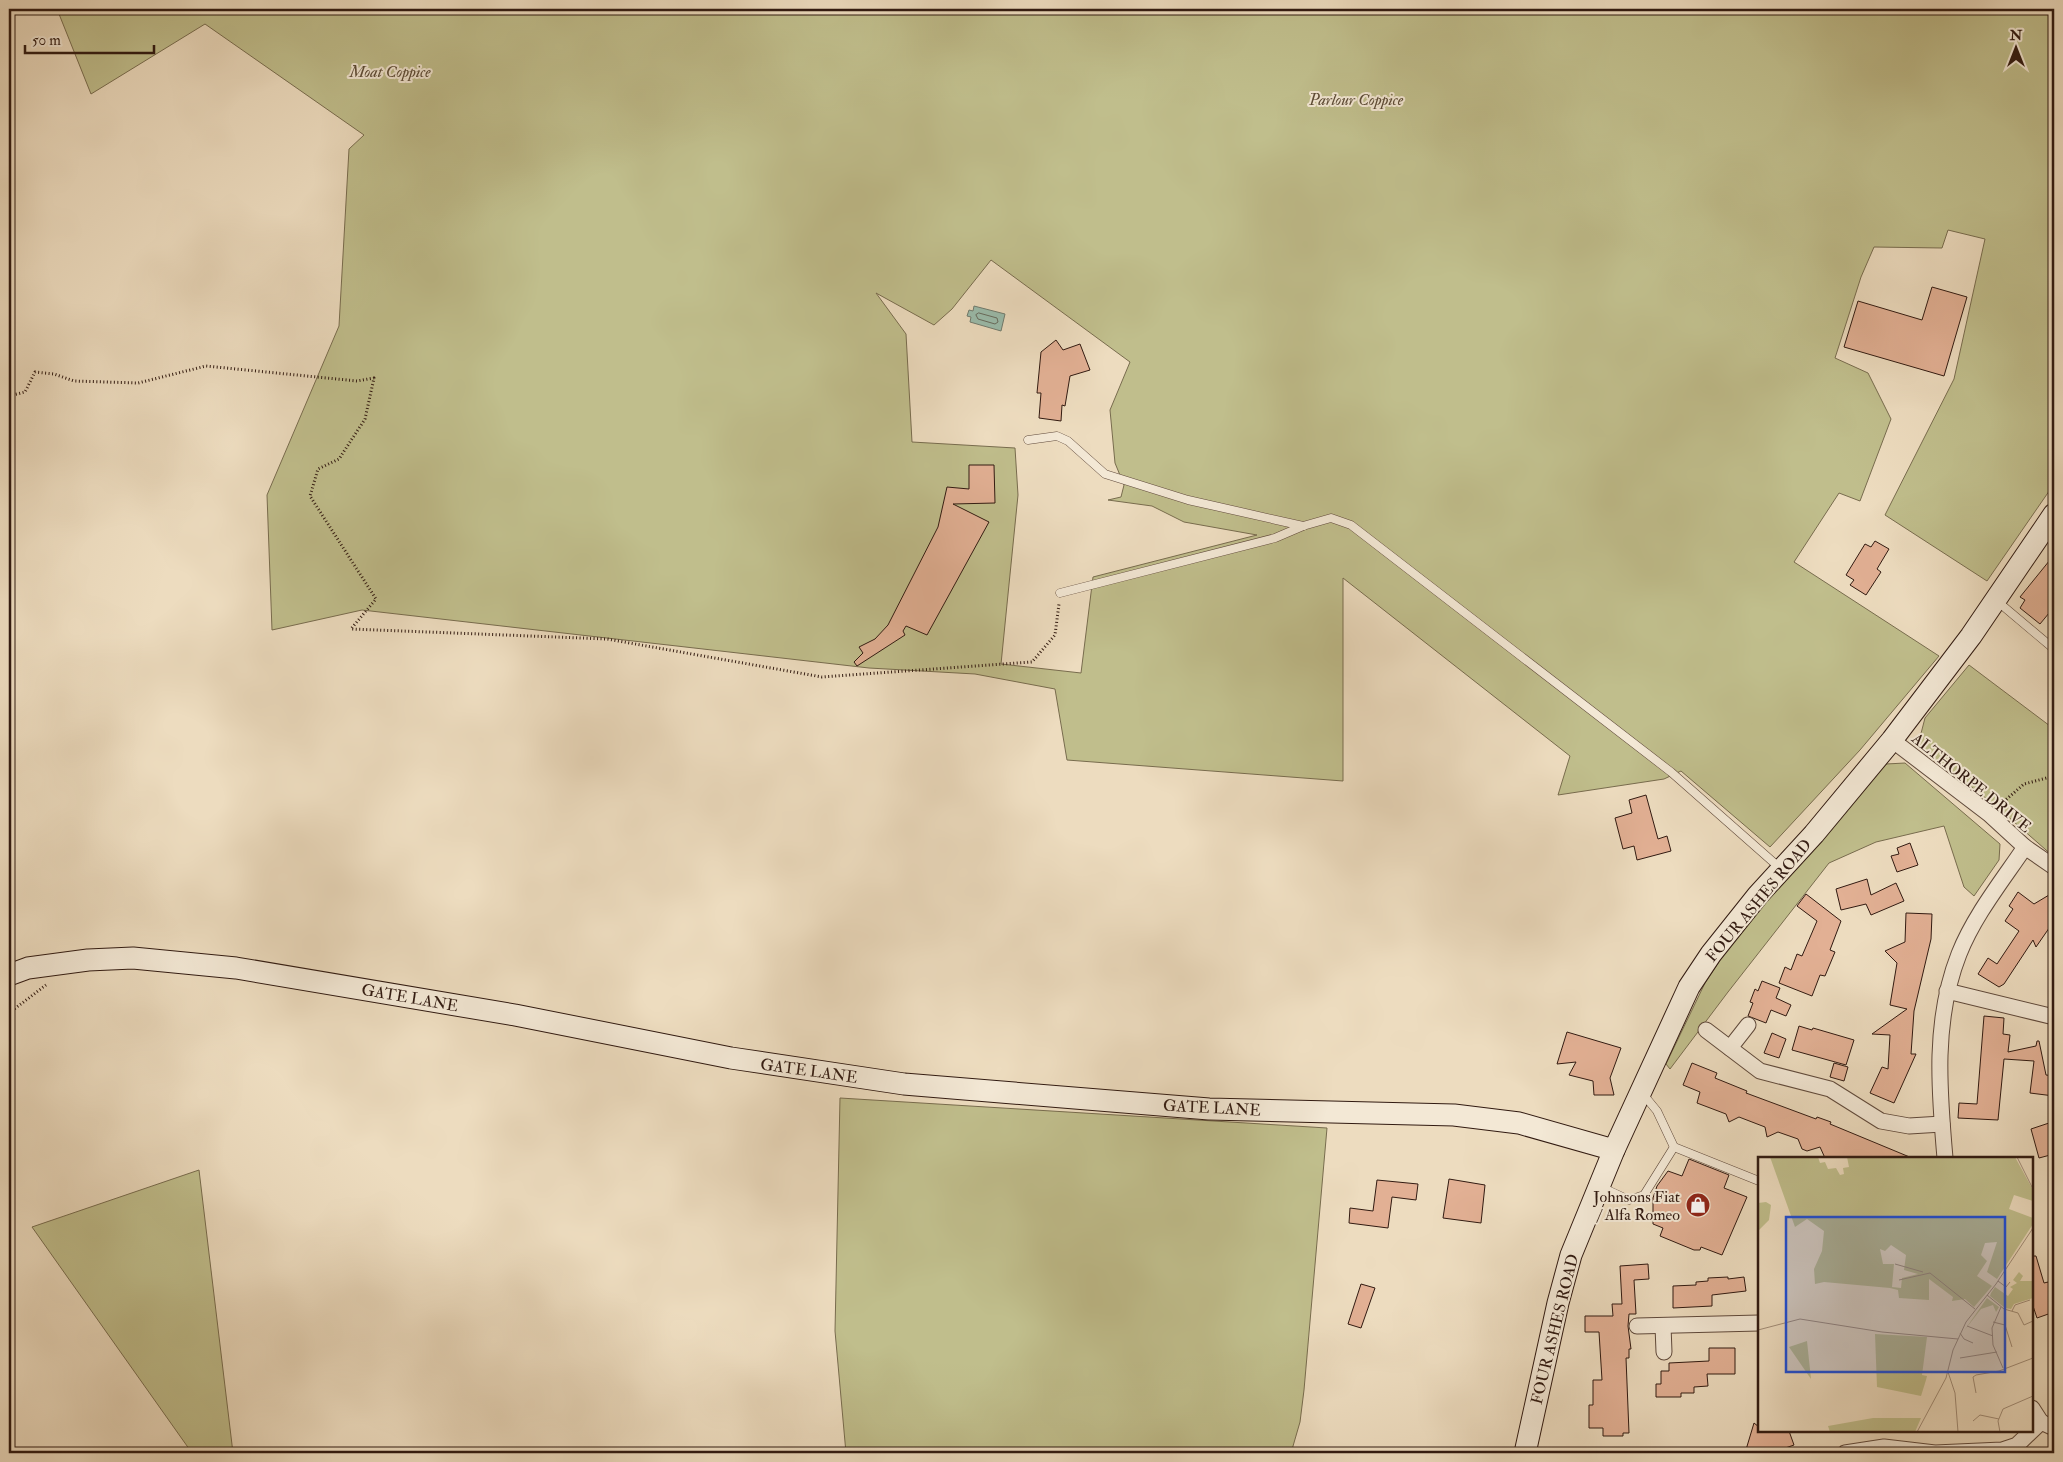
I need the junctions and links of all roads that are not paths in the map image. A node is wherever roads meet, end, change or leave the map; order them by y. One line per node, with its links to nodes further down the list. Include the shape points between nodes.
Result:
1 (1028, 440): 3 (lane, via 1057,436 1068,441 1105,474 1188,500)
2 (2054, 514): 5 (street, FOUR ASHES ROAD)
3 (1303, 526): 4 (lane, via 1275,538); 10 (lane, via 1331,518 1351,525 1671,772)
4 (1060, 594)
5 (1996, 600): 6 (lane); 7 (street, FOUR ASHES ROAD)
6 (2054, 649)
7 (1892, 740): 8 (street, ALTHORPE DRIVE, via 1989,814); 10 (street, FOUR ASHES ROAD)
8 (2025, 847): 9 (street, ALTHORPE DRIVE); 12 (street, via 1968,936)
9 (2054, 867)
10 (1782, 869): 17 (street, FOUR ASHES ROAD, via 1711,954 1689,986)
11 (9, 975): 20 (street, GATE LANE, via 28,968 133,958 236,968 515,1015 732,1058 904,1084 1209,1108 1454,1115 1519,1124)
12 (1947, 991): 13 (street); 18 (street, via 1941,1017)
13 (2054, 1017)
14 (1748, 1025): 16 (street)
15 (1706, 1030): 16 (street)
16 (1730, 1048): 18 (street, via 1760,1071 1830,1089 1881,1122 1909,1126)
17 (1641, 1090): 19 (lane, via 1658,1111); 20 (street, FOUR ASHES ROAD)
18 (1942, 1124): 21 (street)
19 (1674, 1147): 22 (lane); 23 (lane, via 1644,1195 1629,1200)
20 (1614, 1150): 23 (street, FOUR ASHES ROAD)
21 (1945, 1157)
22 (1758, 1181)
23 (1599, 1186): 30 (street, FOUR ASHES ROAD, via 1571,1255)
24 (1758, 1323): 26 (street)
25 (1637, 1326): 26 (street)
26 (1663, 1326): 27 (street)
27 (1664, 1352)
28 (2033, 1409): 29 (street)
29 (2048, 1425): 32 (street, via 2017,1445 2002,1450)
30 (1525, 1453)
31 (1845, 1453): 32 (street, via 1884,1447)
32 (1935, 1453)

